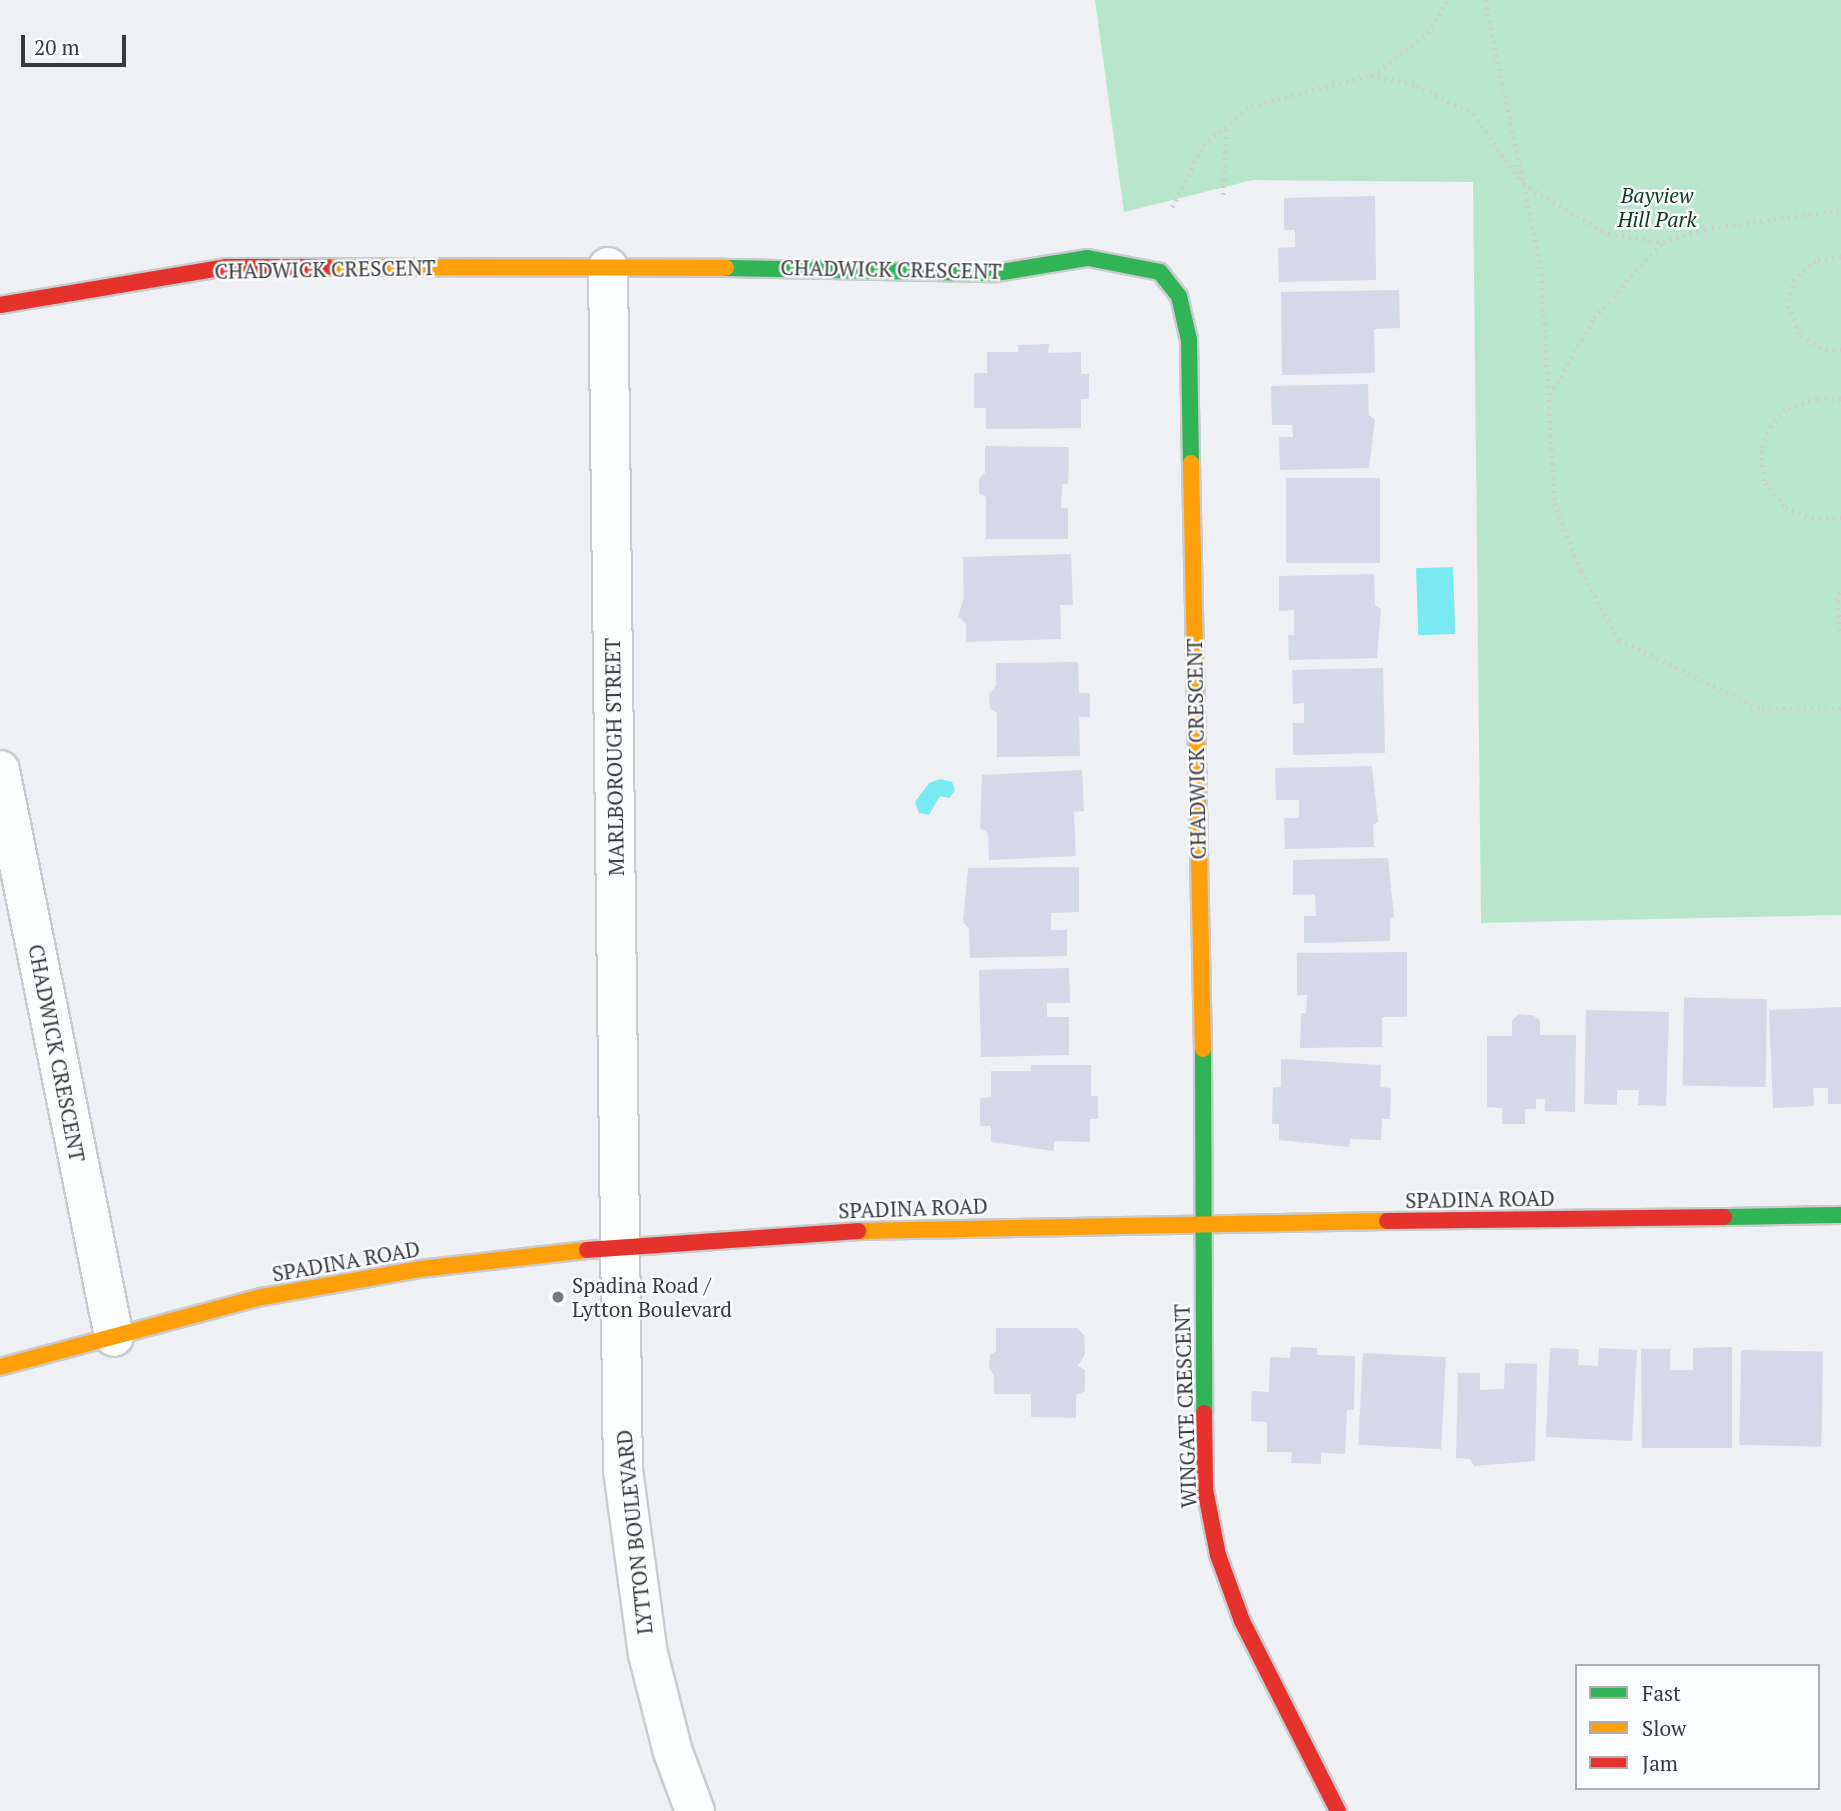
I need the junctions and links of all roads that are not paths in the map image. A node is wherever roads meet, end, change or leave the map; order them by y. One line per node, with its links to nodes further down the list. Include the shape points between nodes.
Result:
1 (608, 267): 2 (street, CHADWICK CRESCENT, via 226,267); 5 (street, CHADWICK CRESCENT, via 996,273 1088,258 1160,272 1179,296 1190,368); 6 (street, MARLBOROUGH STREET)
2 (0, 305)
3 (0, 770): 7 (street, CHADWICK CRESCENT)
4 (1841, 1215): 5 (street, SPADINA ROAD)
5 (1206, 1224): 6 (street, SPADINA ROAD, via 903,1228); 10 (street, WINGATE CRESCENT, via 1202,1288 1205,1489 1218,1555 1284,1712)
6 (619, 1246): 7 (street, SPADINA ROAD, via 420,1269 262,1297); 9 (street, LYTTON BOULEVARD, via 623,1470 648,1654 673,1752)
7 (114, 1337): 8 (street, SPADINA ROAD)
8 (0, 1367)
9 (695, 1811)
10 (1338, 1811)

